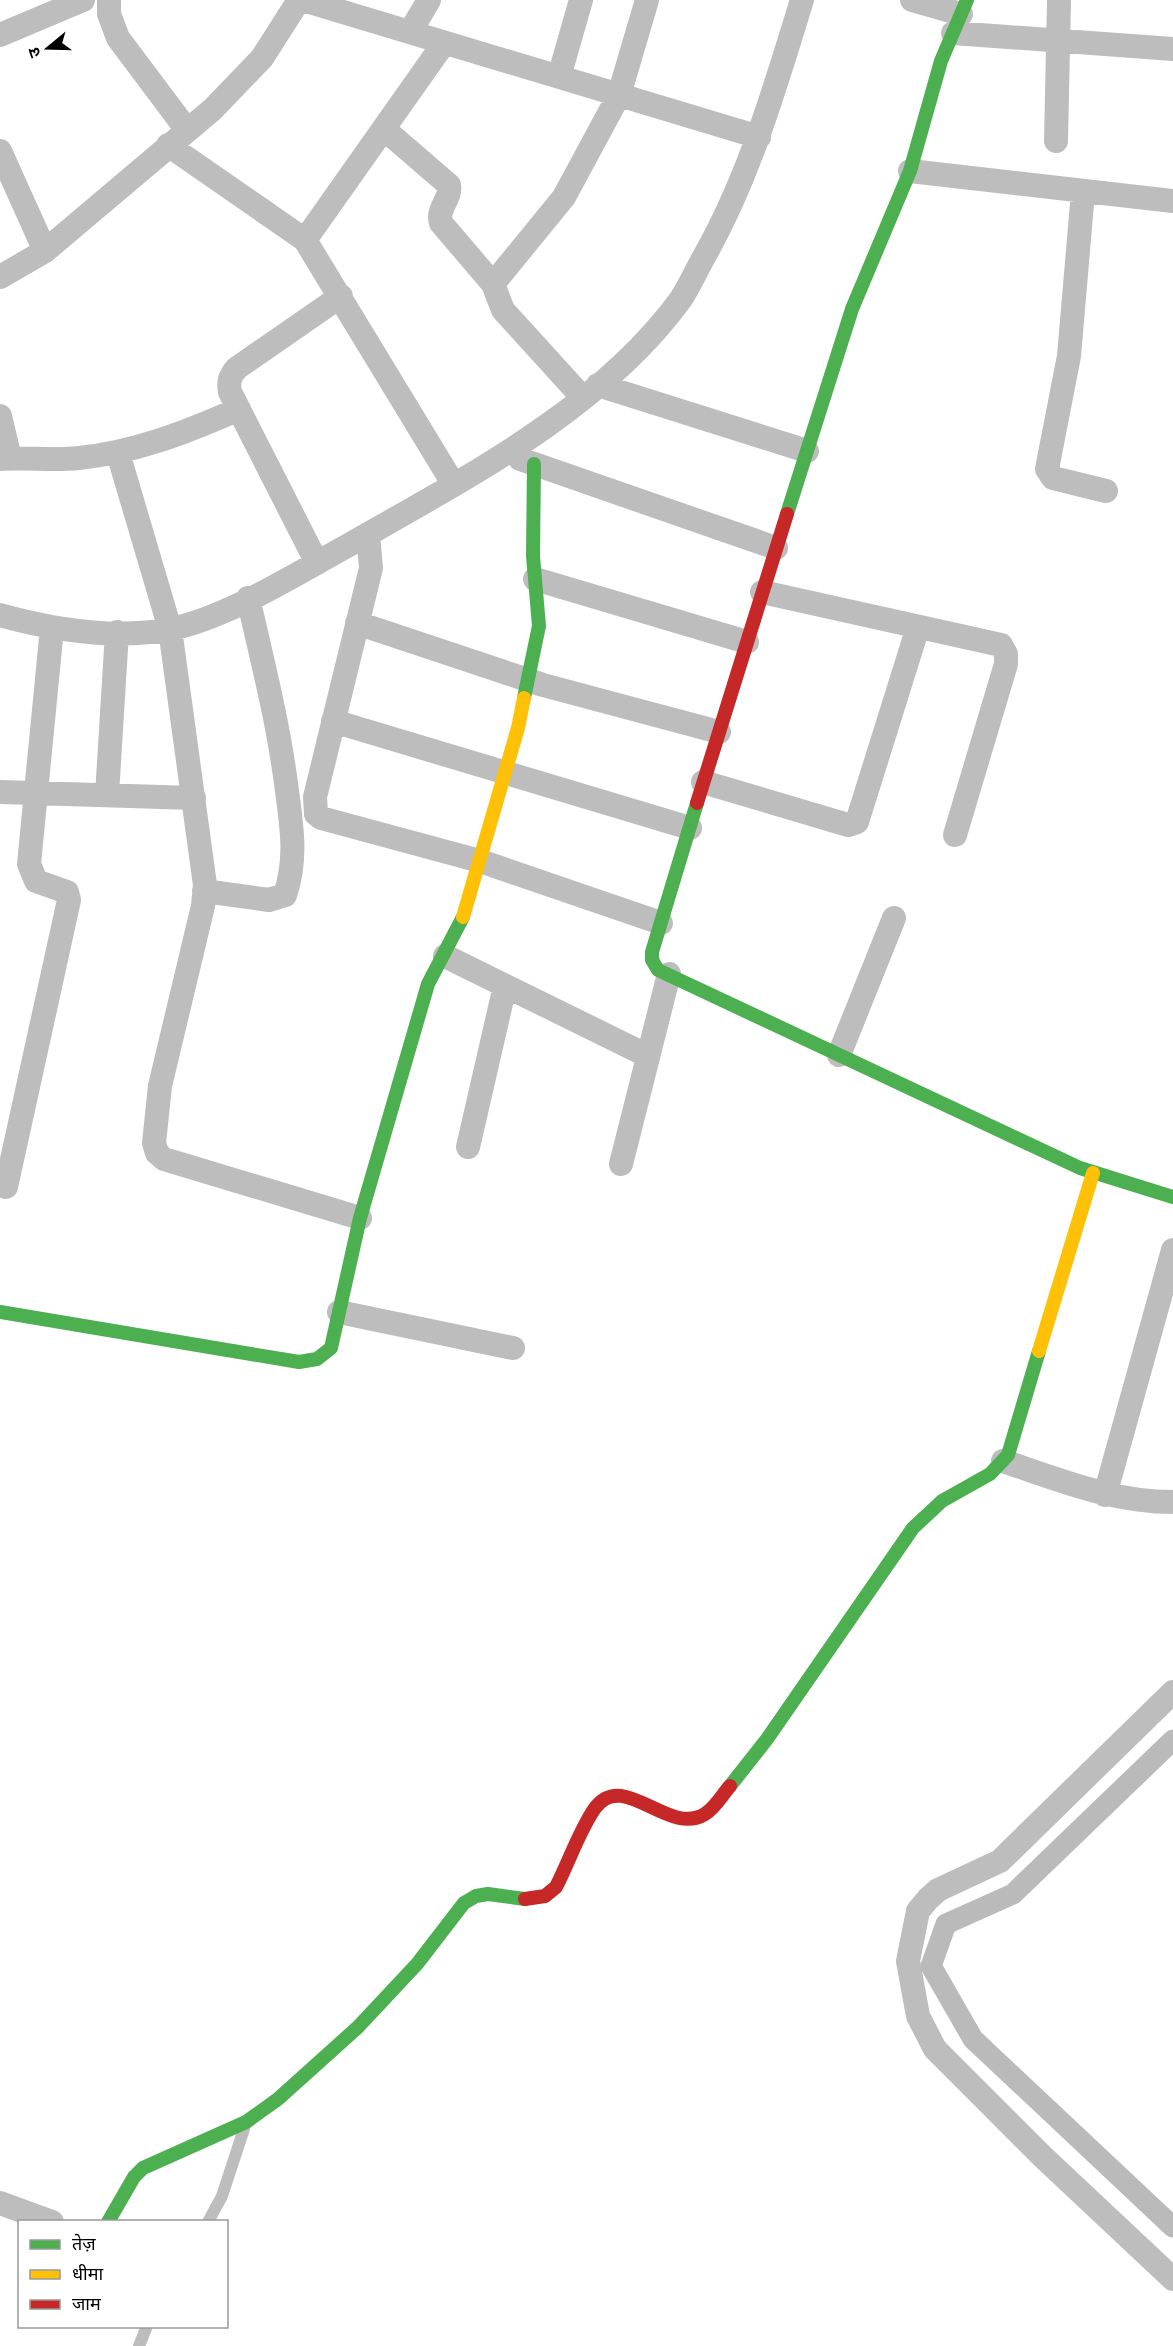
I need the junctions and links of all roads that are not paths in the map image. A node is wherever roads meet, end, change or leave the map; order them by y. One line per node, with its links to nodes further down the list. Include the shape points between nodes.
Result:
1 (83, 0): 12 (street)
2 (109, 0): 19 (street, via 109,14 118,38)
3 (301, 0): 11 (street); 19 (street, via 261,58 213,109)
4 (429, 0): 11 (street)
5 (581, 0): 16 (street)
6 (647, 0): 17 (street)
7 (802, 0): 20 (street)
8 (912, 0): 10 (street)
9 (1059, 0): 13 (street)
10 (961, 16): 13 (street); 24 (street, via 939,68)
11 (410, 32): 14 (street)
12 (0, 35)
13 (1058, 41): 15 (street); 21 (street)
14 (444, 43): 16 (street); 18 (street)
15 (1173, 49)
16 (559, 77): 17 (street)
17 (619, 95): 20 (street); 30 (street, via 564,197)
18 (384, 129): 27 (street); 30 (street, via 449,185 439,217 441,223)
19 (187, 130): 22 (street)
20 (759, 137): 32 (street, via 726,218 682,297 640,348)
21 (1056, 141)
22 (168, 146): 27 (street); 28 (street)
23 (0, 151): 28 (street)
24 (910, 171): 25 (street); 35 (street, via 861,285)
25 (1083, 192): 26 (street); 41 (street, via 1069,356 1047,469 1053,478)
26 (1173, 201)
27 (305, 240): 31 (street)
28 (45, 251): 29 (street)
29 (0, 277)
30 (493, 284): 32 (street, via 503,310)
31 (341, 296): 33 (street, via 231,375 230,392); 40 (street)
32 (591, 392): 35 (street); 37 (street)
33 (239, 409): 36 (street, via 178,435); 44 (street)
34 (0, 416): 38 (street)
35 (807, 451): 43 (street)
36 (118, 453): 38 (street, via 76,458); 52 (street)
37 (503, 453): 39 (street); 40 (street)
38 (5, 458)
39 (534, 464): 43 (street); 45 (street)
40 (454, 485): 42 (street)
41 (1106, 491)
42 (368, 534): 44 (street); 49 (street, via 371,568)
43 (776, 548): 46 (street)
44 (317, 563): 47 (street)
45 (535, 579): 54 (street); 55 (street, via 539,626)
46 (762, 592): 50 (street); 54 (street)
47 (248, 598): 52 (street); 66 (street, via 280,736)
48 (0, 615): 51 (street)
49 (357, 623): 55 (street); 56 (street)
50 (918, 627): 59 (street, via 857,822 848,825); 67 (street, via 994,642 1006,654)
51 (52, 628): 53 (street); 61 (street)
52 (170, 629): 53 (street); 63 (street)
53 (117, 632): 62 (street)
54 (747, 642): 57 (street)
55 (528, 680): 57 (street); 58 (street)
56 (333, 721): 58 (street); 64 (street, via 315,797)
57 (719, 732): 59 (street)
58 (506, 770): 65 (street); 68 (street)
59 (703, 782): 65 (street)
60 (0, 792): 61 (street)
61 (34, 793): 62 (street); 80 (street, via 30,870 36,881 67,892 69,900)
62 (108, 795): 63 (street)
63 (194, 798): 69 (street)
64 (316, 814): 66 (street); 68 (street)
65 (690, 828): 71 (street)
66 (292, 832): 69 (street, via 292,875 285,895 269,900)
67 (955, 835)
68 (480, 861): 71 (street); 72 (street, via 462,924)
69 (204, 891): 82 (street, via 160,1086 154,1143 157,1153 164,1159)
70 (894, 918): 75 (street)
71 (661, 923): 73 (street, via 652,960 658,970)
72 (445, 956): 74 (street); 82 (street, via 428,984)
73 (669, 974): 75 (street); 76 (street)
74 (506, 986): 76 (street); 77 (street)
75 (839, 1055): 79 (street)
76 (648, 1056): 78 (street)
77 (468, 1147)
78 (621, 1164)
79 (1093, 1173): 81 (street); 87 (street)
80 (6, 1187)
81 (1173, 1197)
82 (360, 1218): 85 (street)
83 (1173, 1250): 88 (street)
84 (0, 1312): 85 (street, via 299,1362 326,1356)
85 (339, 1312): 86 (street)
86 (513, 1348)
87 (1003, 1461): 88 (street); 91 (street, via 990,1474 930,1510 913,1528 751,1764 706,1813 684,1821 633,1797 604,1799 548,1895 529,1902 492,1892 464,1903 417,1964 358,2027)
88 (1105, 1495): 89 (street, via 1142,1502)
89 (1173, 1502)
90 (1173, 1692): 96 (street, via 1000,1861 938,1890 928,1899 918,1911 908,1961 918,2016 935,2049)
91 (246, 2122): 94 (street, via 143,2168); 95 (lane, via 222,2196)
92 (0, 2203): 93 (street)
93 (47, 2220)
94 (109, 2220)
95 (209, 2220)
96 (1173, 2279)
97 (146, 2328): 98 (lane)
98 (139, 2346)

